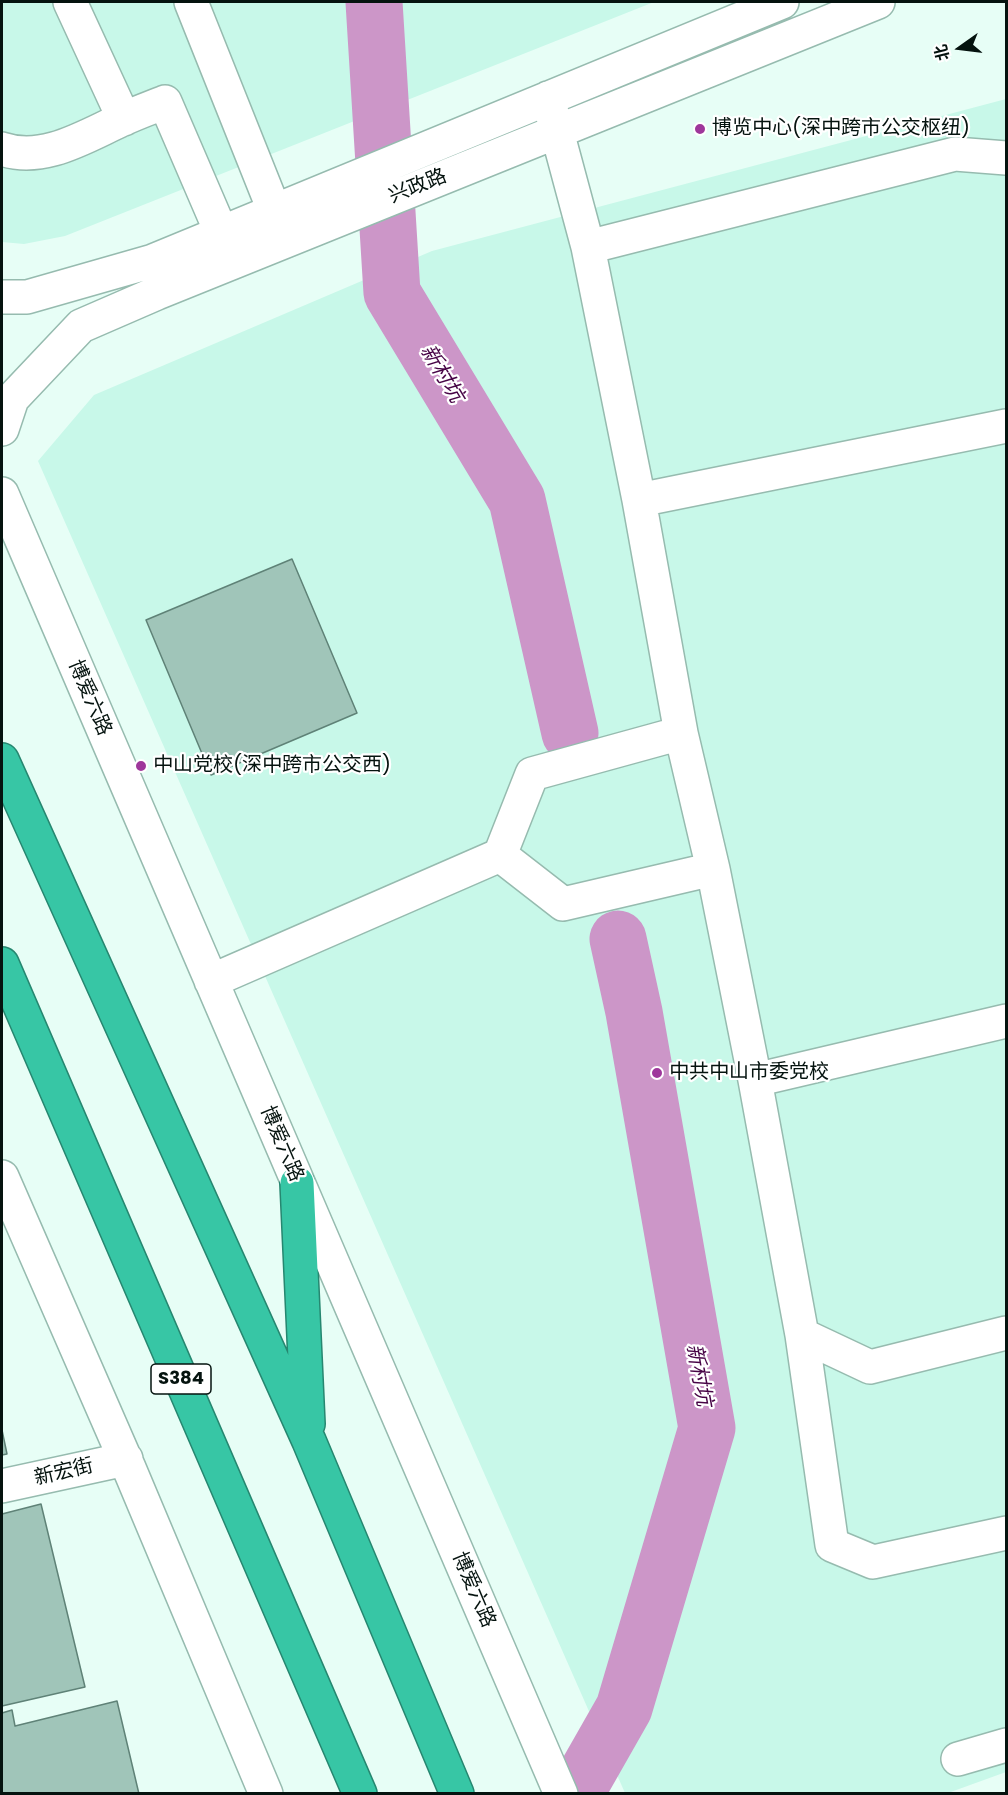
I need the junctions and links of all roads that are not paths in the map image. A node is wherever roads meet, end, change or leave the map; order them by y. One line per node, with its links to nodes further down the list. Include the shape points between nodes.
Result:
1 (70, 2): 6 (street)
2 (191, 2): 10 (street)
3 (782, 2): 5 (street, 兴政路)
4 (878, 2): 7 (street, 兴政路)
5 (548, 98): 7 (street); 10 (street, 兴政路)
6 (124, 118): 8 (street, via 57,148 37,153); 11 (street, via 165,102)
7 (558, 130): 12 (street); 15 (street, 兴政路, via 81,326 12,399)
8 (2, 149)
9 (1006, 158): 12 (street, via 955,154)
10 (274, 210): 11 (street, 兴政路)
11 (221, 232): 13 (street, 兴政路, via 153,261 27,297)
12 (588, 247): 17 (street)
13 (2, 297)
14 (1006, 426): 17 (street)
15 (2, 429)
16 (2, 494): 23 (street, 博爱六路)
17 (639, 500): 18 (street)
18 (681, 733): 20 (street, via 532,774); 21 (street)
19 (2, 760): 30 (highway)
20 (500, 855): 21 (street, via 562,904); 23 (street)
21 (713, 869): 25 (street)
22 (2, 964): 37 (highway, S384)
23 (211, 981): 27 (street, 博爱六路)
24 (1006, 1021): 25 (street)
25 (755, 1080): 29 (street)
26 (2, 1177): 31 (street)
27 (297, 1183): 30 (highway); 39 (street, 博爱六路)
28 (1006, 1333): 29 (street, via 870,1367)
29 (802, 1335): 33 (street, via 832,1545 873,1562)
30 (309, 1441): 38 (highway)
31 (126, 1459): 32 (street, 新宏街); 36 (street)
32 (2, 1486)
33 (1006, 1533)
34 (1006, 1745): 35 (street)
35 (958, 1759)
36 (266, 1794)
37 (360, 1794)
38 (457, 1794)
39 (561, 1794)

